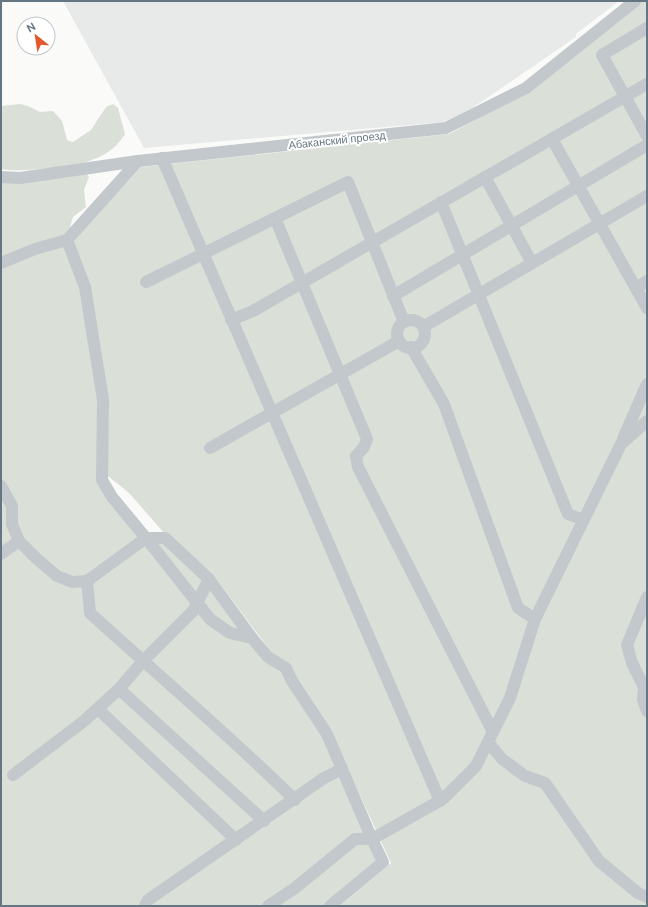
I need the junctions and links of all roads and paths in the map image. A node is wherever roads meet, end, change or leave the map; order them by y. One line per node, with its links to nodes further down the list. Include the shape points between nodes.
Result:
1 (635, 1): 8 (lane, Абаканский проезд, via 526,88 446,128)
2 (647, 28): 4 (lane, via 602,55)
3 (647, 84): 4 (lane)
4 (625, 96): 5 (lane); 6 (lane)
5 (647, 136)
6 (552, 139): 11 (lane); 12 (lane)
7 (647, 146): 12 (lane)
8 (162, 158): 9 (lane, Абаканский проезд); 20 (lane)
9 (138, 161): 10 (lane, Абаканский проезд, via 20,178); 18 (lane)
10 (1, 177)
11 (485, 177): 14 (lane); 17 (lane)
12 (578, 186): 16 (lane); 17 (lane)
13 (647, 196): 16 (lane)
14 (442, 202): 19 (lane); 21 (lane)
15 (275, 218): 19 (lane, via 348,182); 20 (lane); 26 (lane)
16 (599, 224): 23 (lane); 27 (lane)
17 (512, 226): 21 (lane); 23 (lane)
18 (67, 240): 22 (lane, via 35,249); 44 (lane, via 85,287 103,400 102,480 112,497)
19 (372, 242): 26 (lane); 29 (lane)
20 (203, 254): 25 (lane); 31 (lane)
21 (463, 254): 28 (lane); 29 (lane)
22 (1, 263)
23 (532, 263): 28 (lane)
24 (647, 281): 27 (lane)
25 (146, 282)
26 (302, 283): 31 (lane); 36 (lane)
27 (636, 288): 30 (lane)
28 (479, 294): 33 (lane); 43 (lane, via 568,514)
29 (393, 296): 32 (lane)
30 (647, 308)
31 (232, 320): 38 (lane)
32 (404, 322): 33 (lane, via 413,320); 34 (lane, via 397,333)
33 (423, 327): 35 (lane, via 423,340)
34 (399, 341): 35 (lane); 36 (lane)
35 (411, 348): 51 (lane, via 444,404 518,608)
36 (340, 375): 38 (lane); 58 (lane, via 368,439 356,456 358,467)
37 (647, 384): 40 (lane)
38 (272, 413): 41 (lane); 62 (lane)
39 (647, 421): 40 (lane)
40 (621, 444): 43 (lane)
41 (210, 448)
42 (1, 486): 45 (lane, via 12,506 12,524)
43 (584, 520): 51 (lane)
44 (146, 538): 47 (lane, via 165,538); 48 (lane); 50 (lane)
45 (19, 541): 46 (lane); 48 (lane, via 58,576 72,582)
46 (1, 554)
47 (209, 579): 50 (lane); 52 (lane)
48 (87, 581): 53 (lane, via 90,613)
49 (647, 597): 54 (lane, via 627,645 632,663)
50 (197, 603): 52 (lane, via 210,619 230,633); 53 (lane)
51 (535, 619): 58 (lane, via 510,698)
52 (252, 638): 59 (lane, via 268,657 286,668 327,734)
53 (143, 661): 55 (lane); 61 (lane)
54 (646, 685): 57 (lane, via 643,700)
55 (119, 689): 56 (lane); 63 (lane)
56 (98, 709): 60 (lane); 65 (lane)
57 (647, 711)
58 (490, 737): 62 (lane, via 476,766); 66 (lane, via 502,759 525,776 545,783 599,861 638,894)
59 (342, 770): 61 (lane, via 324,778); 64 (lane)
60 (13, 775)
61 (295, 800): 63 (lane)
62 (440, 801): 64 (lane)
63 (264, 821): 65 (lane)
64 (372, 839): 68 (lane, via 355,839 295,888); 69 (lane, via 383,862)
65 (236, 840): 67 (lane, via 148,900)
66 (647, 897)
67 (145, 906)
68 (268, 906)
69 (330, 906)

